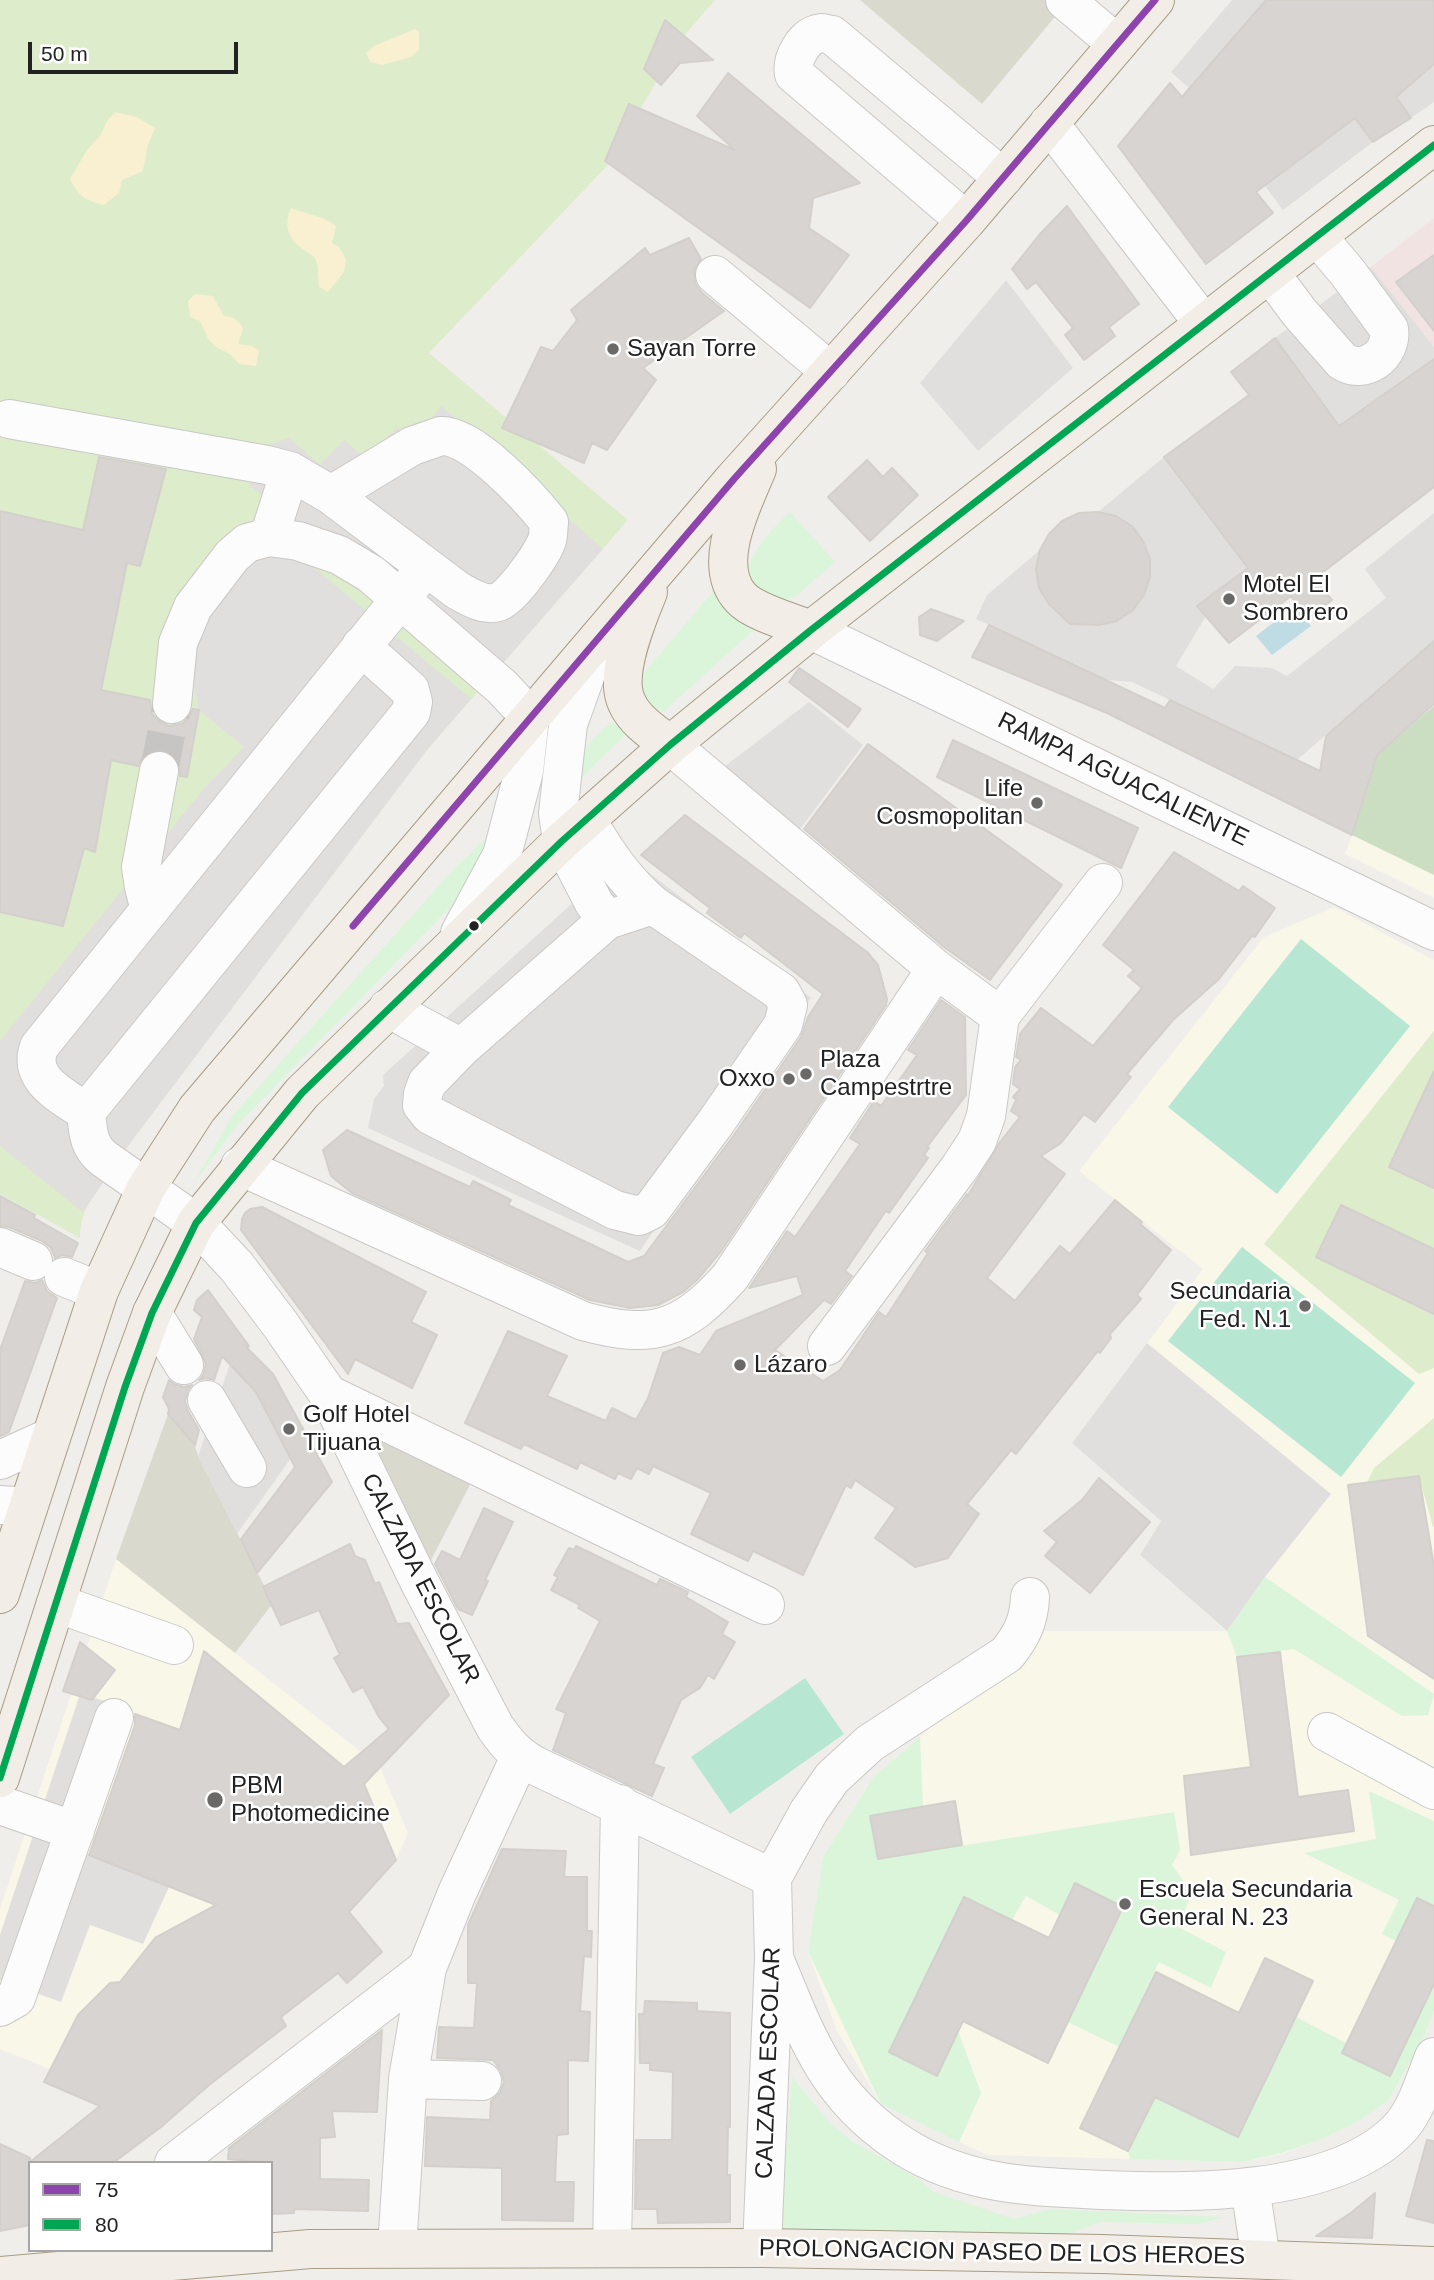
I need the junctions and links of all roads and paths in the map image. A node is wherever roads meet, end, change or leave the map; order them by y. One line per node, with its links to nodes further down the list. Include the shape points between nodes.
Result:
1 (1065, 0): 3 (street)
2 (1155, 0): 3 (main road)
3 (1117, 44): 4 (main road)
4 (1049, 122): 6 (main road); 11 (street)
5 (1431, 155): 8 (main road)
6 (1003, 178): 7 (main road); 7 (street, via 832,35 813,36 796,53 794,74)
7 (966, 221): 12 (main road)
8 (1317, 236): 9 (main road); 9 (street, via 1389,329 1382,355 1368,365 1349,366)
9 (1270, 273): 11 (main road)
10 (715, 275): 12 (street)
11 (1204, 324): 21 (main road)
12 (831, 372): 14 (main road)
13 (9, 419): 15 (street)
14 (769, 441): 19 (main road); 21 (main road, via 736,520 727,556 732,586 742,600 759,610)
15 (290, 471): 16 (street); 17 (street)
16 (331, 495): 18 (street); 18 (street, via 412,446 450,436 485,458 533,501 549,522 540,555 510,593 497,602 480,602)
17 (269, 537): 20 (street, via 340,555); 24 (street, via 247,543 232,556 193,607 178,643)
18 (426, 567): 20 (street)
19 (657, 569): 22 (main road); 26 (main road, via 635,625 623,674 625,701 637,719)
20 (400, 598): 23 (street); 25 (street)
21 (811, 630): 26 (main road); 33 (street, RAMPA AGUACALIENTE)
22 (598, 638): 25 (main road); 28 (street, via 568,724 558,813)
23 (361, 646): 31 (street); 39 (street, via 410,690 411,712)
24 (172, 704)
25 (530, 717): 34 (street, via 524,771 502,855); 41 (main road, via 197,1109)
26 (670, 745): 28 (main road); 35 (street)
27 (159, 771): 31 (street, via 141,867)
28 (574, 830): 30 (street); 32 (street, via 594,903); 34 (main road)
29 (1103, 883): 37 (street)
30 (653, 905): 32 (street); 38 (street, via 781,992 788,1005 783,1025 651,1210 639,1216 626,1214 430,1115 422,1105 428,1083)
31 (150, 910): 39 (street, via 38,1047 34,1060 39,1077)
32 (607, 920): 38 (street)
33 (1434, 931)
34 (452, 947): 36 (main road)
35 (936, 969): 37 (street); 40 (street, via 730,1277 692,1314 673,1325 632,1331 583,1321)
36 (388, 1008): 38 (street); 40 (main road, via 302,1093)
37 (1000, 1016): 46 (street, via 992,1084 977,1142)
38 (461, 1048)
39 (86, 1112): 41 (street, CALZADA ESCOLAR, via 93,1149)
40 (240, 1166): 42 (main road)
41 (146, 1188): 42 (street, CALZADA ESCOLAR); 44 (main road)
42 (196, 1223): 45 (main road); 48 (street, CALZADA ESCOLAR, via 244,1276)
43 (32, 1261): 44 (street)
44 (99, 1291): 50 (main road)
45 (152, 1313): 47 (street); 56 (main road)
46 (827, 1346)
47 (184, 1365)
48 (328, 1394): 57 (street); 61 (street, CALZADA ESCOLAR, via 495,1727)
49 (207, 1400): 52 (street)
50 (51, 1437): 51 (street); 53 (main road)
51 (0, 1461)
52 (247, 1468)
53 (14, 1506): 54 (main road)
54 (0, 1594)
55 (1030, 1597): 67 (street, via 1023,1633 1007,1654 870,1743 832,1778)
56 (57, 1603): 58 (street); 62 (main road)
57 (765, 1605)
58 (174, 1645)
59 (114, 1718): 66 (street)
60 (1328, 1732): 63 (street)
61 (520, 1757): 64 (street, CALZADA ESCOLAR); 69 (street)
62 (0, 1778)
63 (1434, 1790)
64 (620, 1804): 67 (street, CALZADA ESCOLAR); 78 (street)
65 (0, 1805): 66 (street)
66 (75, 1831): 70 (street, via 16,1998)
67 (772, 1878): 68 (street, CALZADA ESCOLAR)
68 (774, 1958): 76 (street, via 813,2050 834,2082 894,2140 941,2166 1045,2188); 80 (street, CALZADA ESCOLAR)
69 (427, 1968): 72 (street); 75 (street)
70 (0, 2007)
71 (1434, 2057): 76 (street, via 1417,2099 1396,2132 1331,2169)
72 (408, 2079): 73 (street); 79 (street)
73 (482, 2081)
74 (1434, 2103): 76 (street, via 1414,2135 1344,2186 1319,2194)
75 (177, 2161)
76 (1251, 2195): 84 (street)
77 (273, 2245): 82 (main road)
78 (611, 2247): 79 (main road, PROLONGACION PASEO DE LOS HEROES); 80 (main road, PROLONGACION PASEO DE LOS HEROES)
79 (397, 2248): 82 (main road, PROLONGACION PASEO DE LOS HEROES)
80 (762, 2248): 84 (main road, PROLONGACION PASEO DE LOS HEROES)
81 (28, 2249): 83 (main road)
82 (310, 2249): 86 (main road)
83 (0, 2253)
84 (1261, 2259): 85 (main road, PROLONGACION PASEO DE LOS HEROES)
85 (1434, 2266)
86 (0, 2276)

